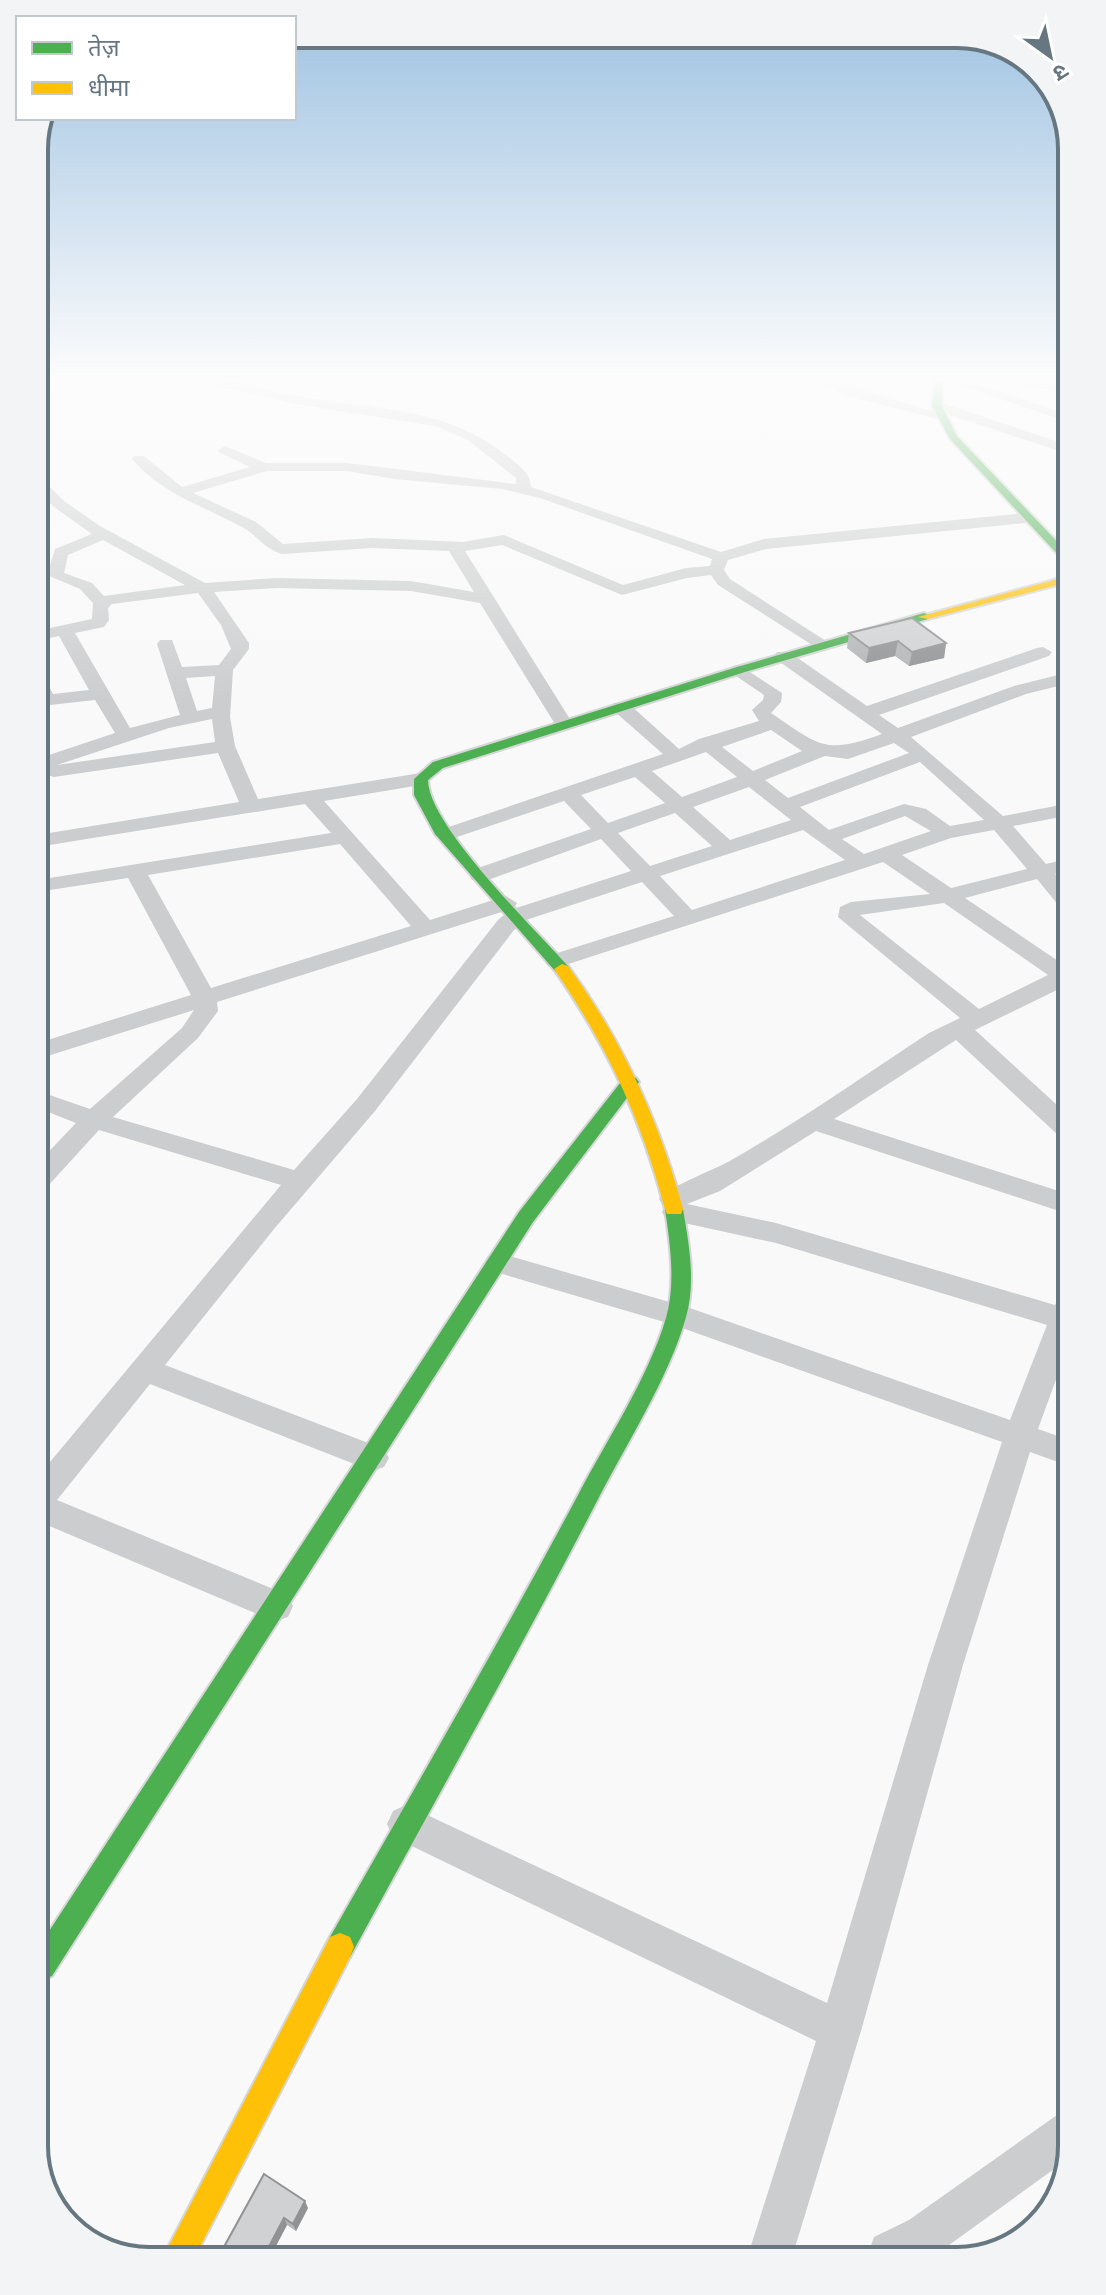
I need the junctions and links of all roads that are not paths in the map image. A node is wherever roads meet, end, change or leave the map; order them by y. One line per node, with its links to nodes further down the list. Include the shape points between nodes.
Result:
1 (172, 486): 7 (street)
2 (200, 486): 7 (street)
3 (504, 486): 6 (street)
4 (524, 486): 6 (street)
5 (996, 486): 9 (main road)
6 (524, 490): 13 (street)
7 (179, 492): 11 (street, via 251,525 282,549 372,543)
8 (48, 493): 10 (street)
9 (1026, 518): 12 (main road); 13 (street, via 764,544)
10 (104, 534): 15 (street, via 55,551 55,575); 17 (street)
11 (454, 547): 13 (street, via 504,540 622,590); 18 (street)
12 (1058, 549)
13 (718, 564): 23 (street, via 724,582)
14 (1058, 577): 23 (main road)
15 (62, 580): 16 (street); 19 (street, via 86,586)
16 (48, 581)
17 (202, 588): 18 (street, via 276,583 411,586); 19 (street); 26 (street, via 240,643)
18 (487, 599): 37 (street)
19 (102, 603): 20 (street, via 98,623)
20 (65, 630): 21 (street); 30 (street)
21 (48, 632)
22 (166, 644): 28 (street)
23 (820, 645): 25 (main road)
24 (1043, 652): 34 (street)
25 (783, 656): 27 (main road); 34 (street)
26 (224, 670): 28 (street); 33 (street)
27 (739, 670): 32 (main road); 36 (street, via 773,693 772,702 761,710)
28 (175, 673): 35 (street)
29 (1058, 680): 39 (street)
30 (100, 694): 31 (street); 38 (street)
31 (48, 699)
32 (621, 707): 37 (main road); 44 (street)
33 (221, 712): 35 (street); 41 (street)
34 (866, 713): 39 (street)
35 (190, 718): 38 (street)
36 (773, 723): 40 (street); 42 (street)
37 (564, 724): 48 (main road, via 438,765)
38 (125, 735): 45 (street)
39 (896, 738): 42 (street, via 860,751); 43 (street)
40 (706, 743): 44 (street); 49 (street)
41 (225, 746): 47 (street); 54 (street)
42 (820, 751): 49 (street)
43 (923, 754): 53 (street); 57 (street)
44 (675, 755): 46 (street)
45 (48, 761)
46 (638, 769): 50 (street); 52 (street)
47 (48, 771)
48 (421, 779): 51 (street); 60 (main road, via 420,798)
49 (750, 779): 52 (street); 53 (street)
50 (568, 793): 58 (street); 60 (street)
51 (310, 797): 54 (street); 61 (street)
52 (679, 805): 58 (street); 64 (street)
53 (785, 806): 56 (street)
54 (251, 807): 63 (street)
55 (1058, 811): 57 (street)
56 (806, 822): 62 (street); 64 (street)
57 (998, 822): 59 (street); 68 (street)
58 (605, 830): 70 (street); 71 (street)
59 (946, 833): 62 (street, via 919,813 904,810); 65 (street)
60 (444, 835): 71 (main road)
61 (345, 837): 69 (street); 77 (street)
62 (826, 838): 66 (street)
63 (48, 839)
64 (726, 847): 70 (street)
65 (886, 854): 66 (street); 74 (street)
66 (862, 862): 76 (street)
67 (1058, 867): 68 (street)
68 (1041, 871): 73 (street); 74 (street)
69 (136, 873): 72 (street); 81 (street)
70 (647, 873): 75 (street); 76 (street)
71 (480, 875): 75 (main road)
72 (48, 885)
73 (1058, 891)
74 (948, 896): 79 (street); 82 (street, via 848,912)
75 (512, 909): 77 (street); 78 (main road); 90 (street, via 366,1105)
76 (688, 918): 78 (street)
77 (425, 928): 81 (street)
78 (556, 961): 84 (main road, via 591,1009)
79 (1058, 972)
80 (1058, 981): 82 (street)
81 (205, 998): 83 (street); 87 (street, via 206,1011 190,1033)
82 (968, 1024): 86 (street); 88 (street)
83 (48, 1041)
84 (630, 1082): 92 (main road); 93 (main road, via 526,1217)
85 (48, 1103): 87 (street)
86 (1058, 1119)
87 (94, 1120): 89 (street); 90 (street)
88 (812, 1121): 91 (street); 92 (street)
89 (48, 1169)
90 (301, 1181): 97 (street)
91 (1058, 1201)
92 (674, 1205): 94 (street); 95 (main road, via 680,1260)
93 (499, 1263): 95 (street); 100 (main road)
94 (1058, 1312)
95 (677, 1315): 98 (street); 104 (main road, via 574,1527)
96 (1058, 1337): 98 (street)
97 (144, 1369): 100 (street); 101 (street)
98 (1018, 1435): 99 (street); 106 (street, via 939,1680)
99 (1058, 1449)
100 (373, 1458): 103 (main road)
101 (48, 1487)
102 (48, 1510): 103 (street)
103 (276, 1606): 105 (main road)
104 (406, 1824): 106 (street); 108 (main road)
105 (48, 1957)
106 (840, 2031): 109 (street)
107 (1058, 2140): 110 (street)
108 (183, 2247)
109 (772, 2247)
110 (912, 2247)

